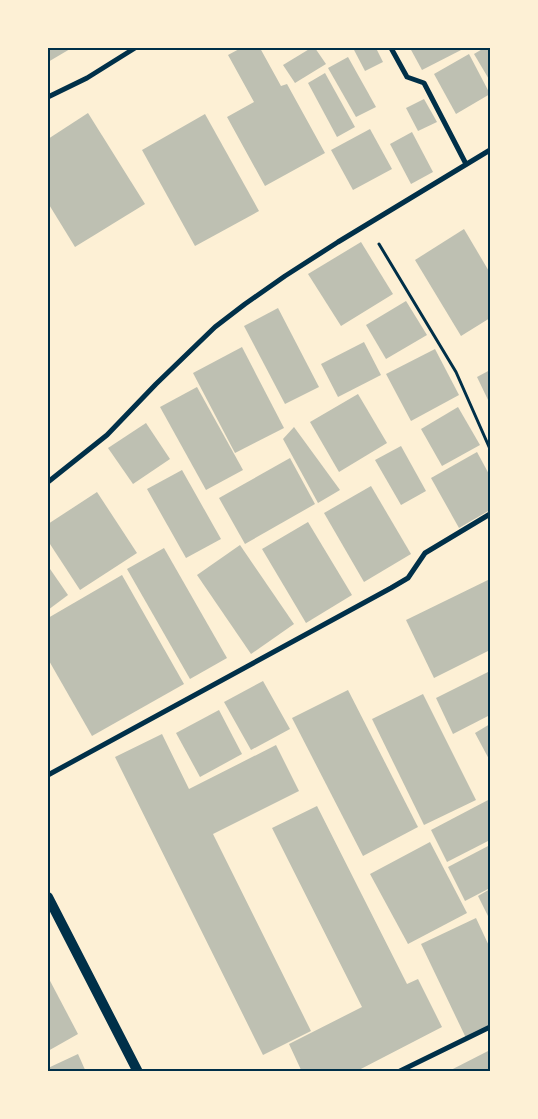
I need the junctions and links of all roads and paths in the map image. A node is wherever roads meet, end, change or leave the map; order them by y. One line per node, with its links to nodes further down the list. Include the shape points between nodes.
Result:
1 (135, 48): 3 (street, via 87,78)
2 (390, 48): 5 (street, via 407,77 424,83)
3 (48, 97)
4 (490, 150): 5 (street)
5 (466, 164): 6 (street)
6 (367, 225): 7 (path, via 456,372); 8 (street, via 284,276 215,327 107,434)
7 (490, 449)
8 (48, 482)
9 (490, 514): 10 (street, via 425,553 408,578)
10 (48, 775)
11 (48, 898): 13 (main road)
12 (490, 1027): 14 (street)
13 (138, 1072)
14 (398, 1072)

